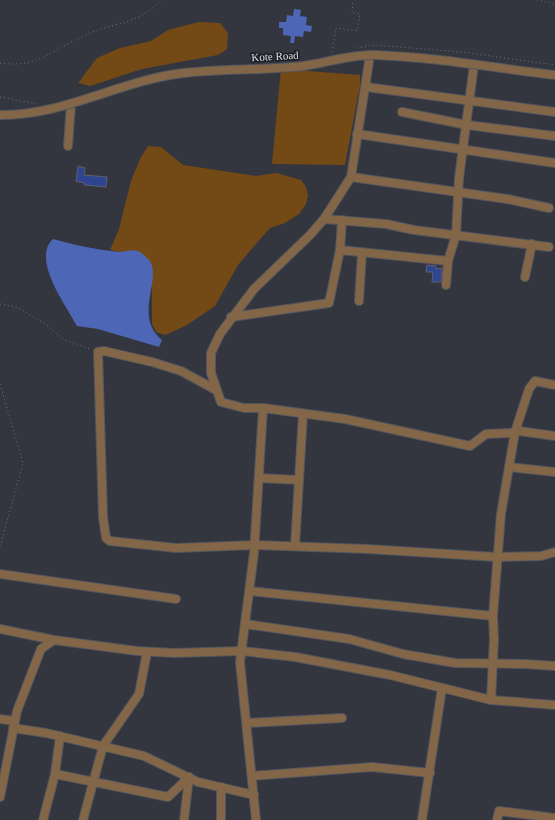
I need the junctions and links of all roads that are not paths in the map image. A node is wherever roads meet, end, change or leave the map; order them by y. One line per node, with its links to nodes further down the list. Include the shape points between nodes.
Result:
1 (370, 55): 2 (street, Kote Road, bridge); 4 (street); 6 (street, Kote Road, bridge, via 302,66 175,74 113,89)
2 (474, 65): 3 (street, Kote Road, bridge); 5 (street)
3 (555, 75)
4 (366, 87): 5 (street); 11 (street)
5 (470, 100): 8 (street); 10 (street)
6 (71, 104): 9 (street, Kote Road, bridge, via 26,114); 13 (street)
7 (402, 112): 10 (street)
8 (555, 112)
9 (0, 115)
10 (466, 125): 12 (street); 14 (street)
11 (357, 134): 14 (street); 16 (street)
12 (555, 136)
13 (68, 146)
14 (463, 150): 15 (street); 17 (street)
15 (555, 163)
16 (351, 177): 17 (street); 19 (street)
17 (458, 192): 18 (street); 21 (street)
18 (549, 208)
19 (324, 219): 20 (street); 30 (street, via 254,289)
20 (342, 220): 21 (street); 24 (street)
21 (456, 235): 22 (street); 26 (street)
22 (532, 244): 23 (street); 27 (street)
23 (549, 247)
24 (340, 250): 25 (street); 30 (street, via 329,303)
25 (362, 253): 26 (street); 29 (street)
26 (448, 261): 28 (street)
27 (524, 276)
28 (446, 285)
29 (359, 301)
30 (231, 317): 32 (street, via 211,353 211,373)
31 (555, 386): 35 (street, via 535,381 529,389)
32 (216, 390): 33 (street, via 221,402 244,408); 41 (street, via 181,371 111,352 98,352 103,517 106,538 110,541 176,548)
33 (263, 408): 34 (street); 39 (street)
34 (303, 414): 35 (street, via 345,419 470,446 486,434); 40 (street)
35 (515, 432): 36 (street, via 519,430); 37 (street)
36 (555, 436)
37 (509, 467): 38 (street); 44 (street)
38 (555, 472)
39 (259, 478): 40 (street); 41 (street)
40 (299, 480): 42 (street)
41 (255, 545): 42 (street); 46 (street)
42 (295, 546): 44 (street)
43 (555, 552): 44 (street, via 541,556)
44 (496, 557): 48 (street)
45 (0, 574): 47 (street)
46 (250, 591): 48 (street); 49 (street)
47 (176, 600)
48 (493, 616): 54 (street)
49 (245, 624): 52 (street); 54 (street, via 349,639 403,654 455,663)
50 (0, 629): 51 (street)
51 (54, 640): 53 (street); 61 (street, via 41,649)
52 (242, 651): 53 (street); 56 (street, via 328,663); 62 (street, via 240,662)
53 (147, 652): 64 (street, via 139,694)
54 (494, 664): 55 (street); 57 (street)
55 (555, 666)
56 (442, 688): 57 (street); 65 (street)
57 (491, 700): 58 (street)
58 (555, 705)
59 (342, 718): 62 (street)
60 (0, 719): 61 (street)
61 (14, 724): 63 (street); 72 (street)
62 (247, 724): 67 (street)
63 (60, 736): 64 (street); 66 (street)
64 (103, 746): 68 (street, via 144,756); 69 (street)
65 (430, 773): 67 (street, via 372,767); 79 (street)
66 (54, 774): 69 (street); 74 (street)
67 (252, 776): 71 (street)
68 (189, 777): 69 (street, via 168,797); 70 (street, via 198,782); 76 (street)
69 (92, 781): 75 (street)
70 (221, 787): 71 (street); 77 (street)
71 (254, 796): 78 (street)
72 (0, 797)
73 (555, 818): 80 (street, via 499,811)
74 (45, 820)
75 (83, 820)
76 (184, 820)
77 (221, 820)
78 (256, 820)
79 (422, 820)
80 (497, 820)

